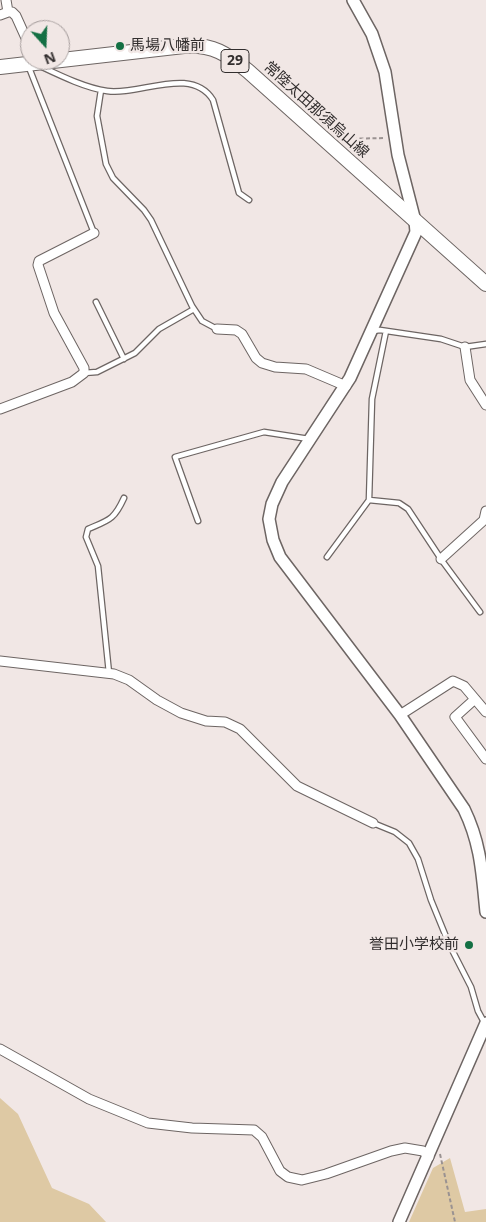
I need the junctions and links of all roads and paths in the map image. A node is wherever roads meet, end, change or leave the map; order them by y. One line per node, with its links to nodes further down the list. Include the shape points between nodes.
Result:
1 (6, 0): 3 (street)
2 (353, 0): 14 (street, via 372,34 383,65 398,155)
3 (4, 14): 4 (street, via 12,12)
4 (20, 25)
5 (70, 58): 14 (main road, 常陸太田那須烏山線 / 29, via 196,45 213,48 248,71)
6 (20, 64): 7 (main road, 常陸太田那須烏山線 / 29)
7 (0, 67)
8 (37, 70): 15 (lane)
9 (48, 70): 10 (lane)
10 (101, 90): 13 (lane, via 122,92 171,83 194,85 206,91 213,100 239,193); 18 (lane, via 97,116 106,164 113,178 151,220)
11 (390, 137): 12 (path)
12 (338, 139)
13 (249, 200)
14 (415, 221): 16 (main road, 常陸太田那須烏山線 / 29); 20 (street, via 414,238)
15 (94, 233): 25 (street, via 39,261 38,265 54,313)
16 (486, 284)
17 (96, 302): 24 (lane)
18 (194, 309): 19 (lane, via 202,320); 24 (lane, via 159,329 135,353)
19 (217, 329): 26 (street, via 236,330 242,334 262,363 306,369)
20 (372, 331): 21 (lane); 26 (street)
21 (386, 331): 23 (lane); 31 (lane, via 372,400)
22 (486, 344): 23 (lane)
23 (465, 347): 27 (street, via 470,380)
24 (124, 359): 25 (lane, via 97,372)
25 (84, 373): 28 (street, via 72,382)
26 (346, 386): 29 (street)
27 (486, 405)
28 (0, 409)
29 (310, 439): 33 (lane, via 264,432 175,457); 41 (street, via 272,504 269,520 273,540 280,557)
30 (124, 498): 38 (lane, via 118,512 111,519 88,529 86,537 98,566)
31 (368, 500): 34 (lane); 35 (lane, via 399,503 408,509)
32 (486, 511): 35 (street, via 484,520)
33 (198, 521)
34 (327, 557)
35 (440, 559): 36 (lane)
36 (480, 612)
37 (0, 661): 38 (street)
38 (109, 673): 43 (street, via 129,680 181,713 206,721 225,722 240,729 297,786)
39 (475, 699): 40 (street); 41 (street, via 464,686 453,682); 42 (street, via 455,717)
40 (486, 712)
41 (400, 715): 44 (street, via 471,823 480,854)
42 (486, 759)
43 (373, 823): 45 (lane, via 395,832 409,843 418,859 449,944)
44 (486, 912)
45 (486, 1024): 47 (street)
46 (0, 1049): 47 (street, via 88,1099 148,1124 254,1130 262,1137 280,1171 288,1177 302,1180 326,1174 391,1150)
47 (432, 1151): 48 (street); 49 (path, via 441,1157)
48 (399, 1222)
49 (455, 1222)

